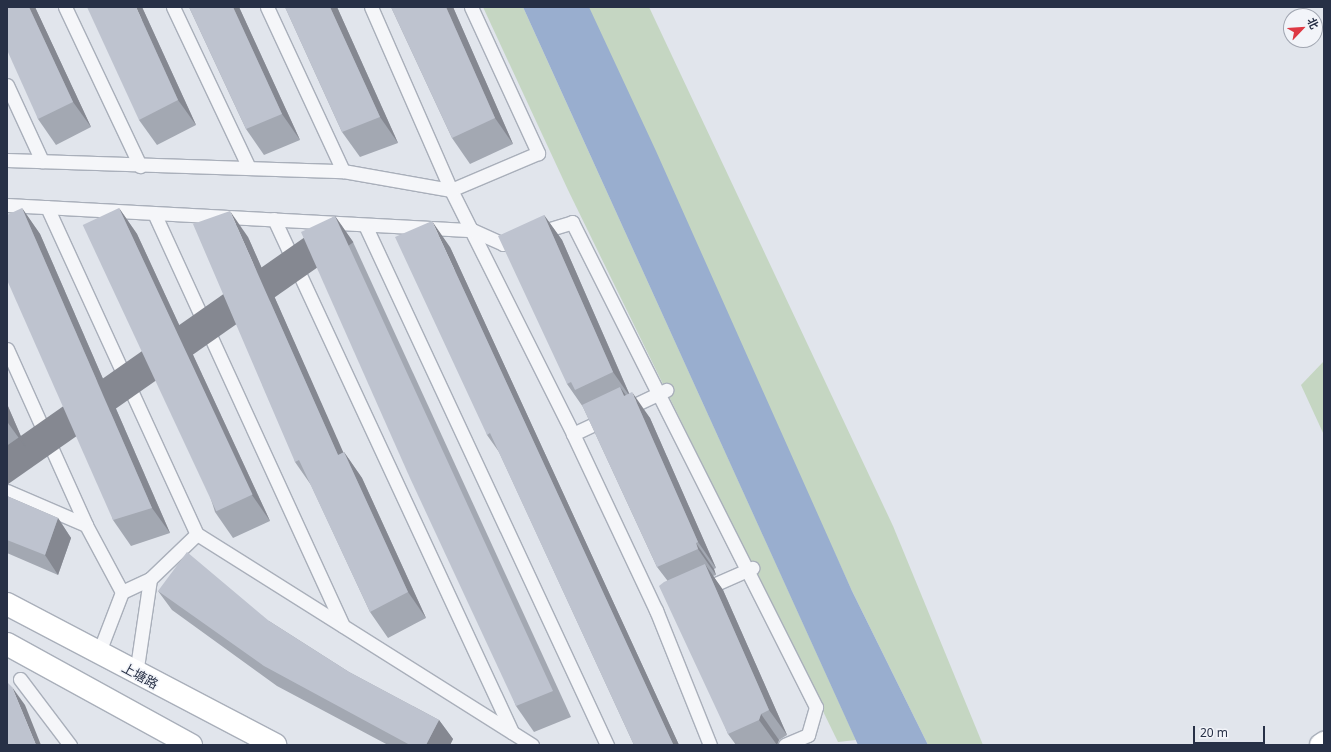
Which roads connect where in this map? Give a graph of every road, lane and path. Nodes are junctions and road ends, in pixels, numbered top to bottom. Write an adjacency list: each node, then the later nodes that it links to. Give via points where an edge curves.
1 (65, 7): 9 (lane)
2 (174, 7): 10 (lane)
3 (267, 7): 11 (lane)
4 (371, 7): 12 (lane)
5 (471, 7): 12 (lane, via 538,153)
6 (7, 85): 8 (lane)
7 (7, 160): 8 (lane)
8 (42, 162): 9 (lane)
9 (140, 166): 10 (lane)
10 (249, 168): 11 (lane)
11 (343, 171): 12 (lane)
12 (451, 190): 18 (lane)
13 (7, 205): 14 (lane)
14 (47, 207): 15 (lane); 24 (lane)
15 (154, 213): 16 (lane); 32 (lane)
16 (274, 219): 17 (lane); 37 (lane)
17 (366, 224): 18 (lane); 43 (lane)
18 (472, 230): 21 (lane); 45 (lane, via 503,244 572,222 816,707 808,735)
19 (7, 349): 23 (lane)
20 (666, 390): 21 (lane)
21 (574, 434): 31 (lane)
22 (7, 491): 23 (lane)
23 (86, 525): 27 (lane)
24 (197, 534): 26 (lane); 32 (lane)
25 (752, 568): 28 (lane)
26 (150, 579): 27 (lane); 35 (lane)
27 (122, 592): 34 (lane)
28 (690, 595)
29 (7, 604): 34 (main road, 上塘路)
30 (669, 604): 31 (lane)
31 (656, 610): 44 (lane)
32 (343, 626): 37 (lane)
33 (7, 644): 40 (main road)
34 (98, 652): 35 (main road, 上塘路)
35 (136, 674): 41 (main road, 上塘路)
36 (20, 679): 39 (lane)
37 (512, 732): 42 (lane)
38 (1324, 743): 46 (main road)
39 (70, 745)
40 (192, 745)
41 (275, 745)
42 (532, 745)
43 (607, 745)
44 (710, 745)
45 (785, 745)
46 (1321, 745)

